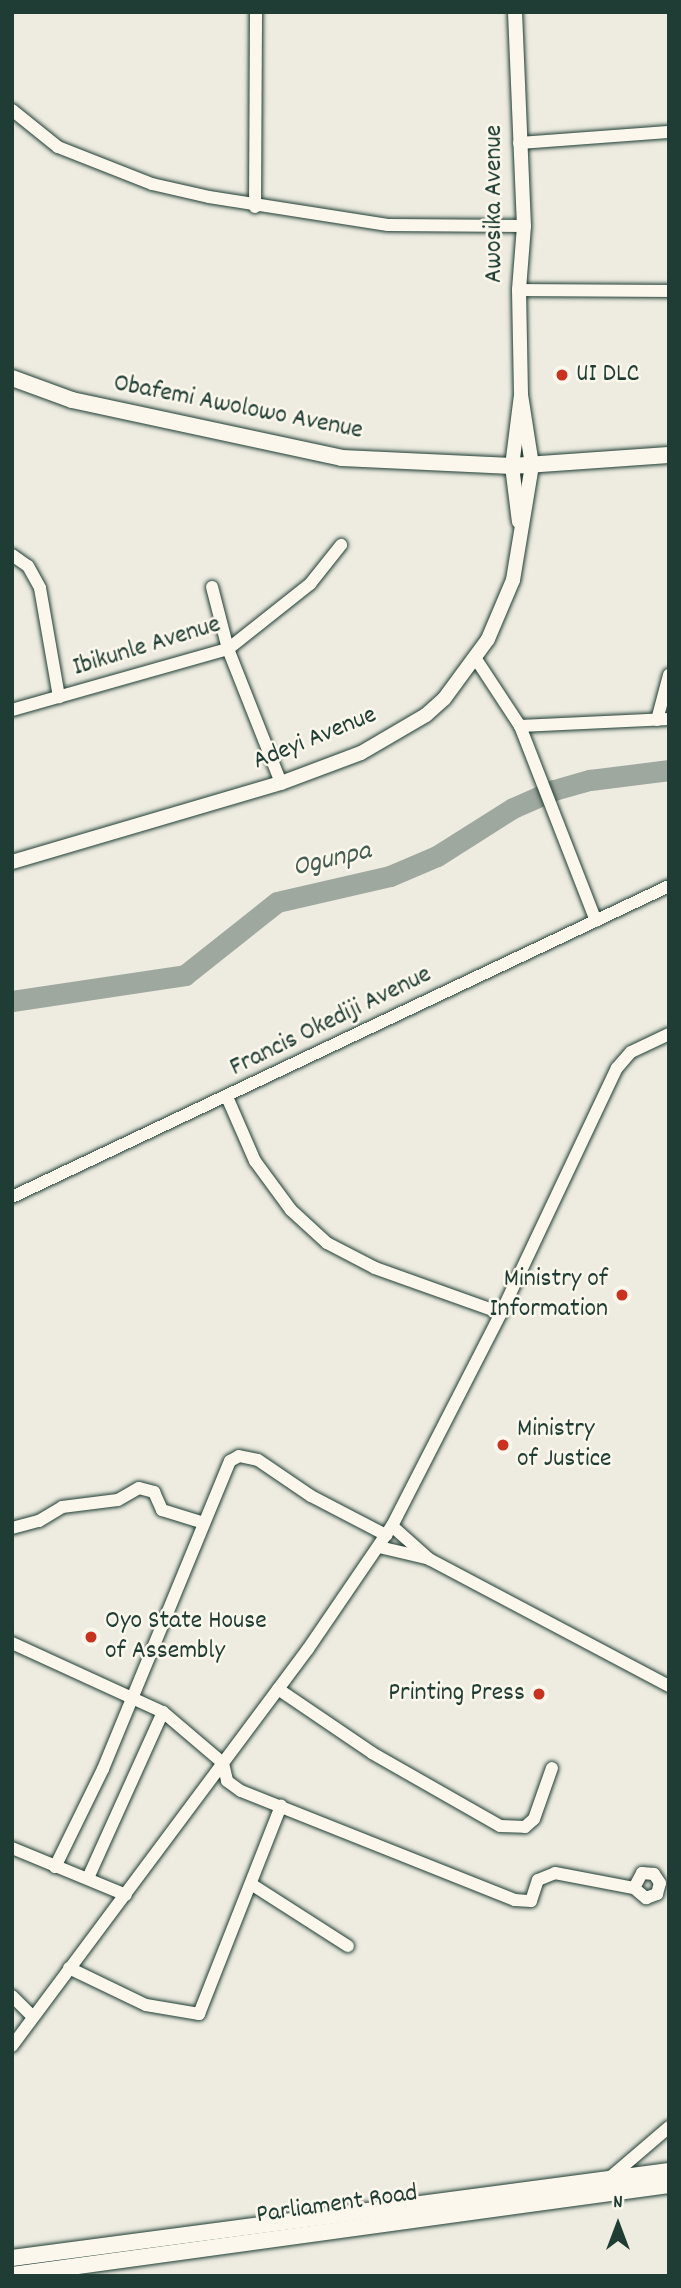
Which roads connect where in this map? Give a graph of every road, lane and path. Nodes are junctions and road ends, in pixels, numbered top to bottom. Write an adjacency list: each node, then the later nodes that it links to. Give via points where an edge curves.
1 (256, 12): 6 (street)
2 (514, 12): 5 (street, Awosika Avenue)
3 (12, 110): 6 (street, via 58,147 152,184)
4 (669, 132): 5 (street)
5 (519, 144): 7 (street, Awosika Avenue)
6 (255, 207): 7 (street, via 387,225)
7 (524, 226): 8 (street, Awosika Avenue)
8 (519, 290): 9 (street); 11 (street, Awosika Avenue)
9 (669, 291)
10 (12, 378): 14 (main road, Obafemi Awolowo Avenue, via 72,400 342,458)
11 (521, 395): 13 (street, Awosika Avenue); 14 (street, Awosika Avenue)
12 (669, 455): 13 (main road, Obafemi Awolowo Avenue)
13 (532, 465): 14 (main road, Obafemi Awolowo Avenue); 15 (street, Adeyi Avenue)
14 (512, 466): 15 (street, Adeyi Avenue)
15 (520, 527): 20 (street, Adeyi Avenue, via 513,579)
16 (341, 545): 19 (street, Ibikunle Avenue, via 310,584)
17 (12, 555): 22 (street, via 29,566 40,588)
18 (212, 587): 19 (street)
19 (228, 649): 22 (street, Ibikunle Avenue); 26 (street)
20 (476, 659): 25 (street); 26 (street, Adeyi Avenue, via 426,715 362,753)
21 (669, 675): 24 (street)
22 (59, 697): 23 (street, Ibikunle Avenue)
23 (12, 710)
24 (663, 720): 25 (street)
25 (520, 726): 29 (street)
26 (281, 783): 27 (street, Adeyi Avenue)
27 (12, 862)
28 (669, 886): 29 (street, Francis Okediji Avenue)
29 (596, 921): 31 (street, Francis Okediji Avenue)
30 (669, 1034): 33 (street, via 631,1052 617,1068)
31 (227, 1097): 32 (street, Francis Okediji Avenue); 33 (street, via 256,1161 290,1209 327,1243 375,1268)
32 (12, 1197)
33 (501, 1313): 36 (street)
34 (204, 1522): 35 (street, via 162,1510 154,1492 139,1488 118,1500 52,1510 39,1521); 36 (street, via 230,1461 239,1456 258,1460 311,1496); 42 (street)
35 (12, 1528)
36 (389, 1531): 37 (street); 38 (street)
37 (379, 1546): 38 (street); 41 (street)
38 (429, 1559): 40 (street)
39 (12, 1643): 42 (street)
40 (669, 1686)
41 (278, 1689): 44 (street); 45 (street, via 372,1753 500,1826 525,1827 534,1819)
42 (131, 1695): 43 (street); 48 (street, via 103,1769)
43 (163, 1712): 44 (street); 49 (street)
44 (223, 1763): 46 (street, via 227,1781); 53 (street)
45 (552, 1768)
46 (281, 1806): 50 (street); 51 (street, via 521,1902 531,1901 545,1874 579,1875)
47 (12, 1847): 48 (street)
48 (55, 1867): 49 (street)
49 (88, 1878): 53 (street)
50 (251, 1884): 54 (street); 55 (street, via 199,2014 146,2005)
51 (634, 1888): 52 (street, via 646,1898); 52 (street, via 637,1876 648,1872 658,1878)
52 (664, 1892)
53 (126, 1895): 55 (street)
54 (348, 1946)
55 (69, 1968): 57 (street)
56 (12, 1996): 57 (street)
57 (31, 2015): 58 (street)
58 (12, 2046)
59 (669, 2127): 62 (street)
60 (669, 2171): 62 (main road, Parliament Road)
61 (669, 2185): 62 (main road, Parliament Road)
62 (604, 2186): 63 (main road, Parliament Road); 64 (main road, Parliament Road)
63 (12, 2258)
64 (12, 2275)

